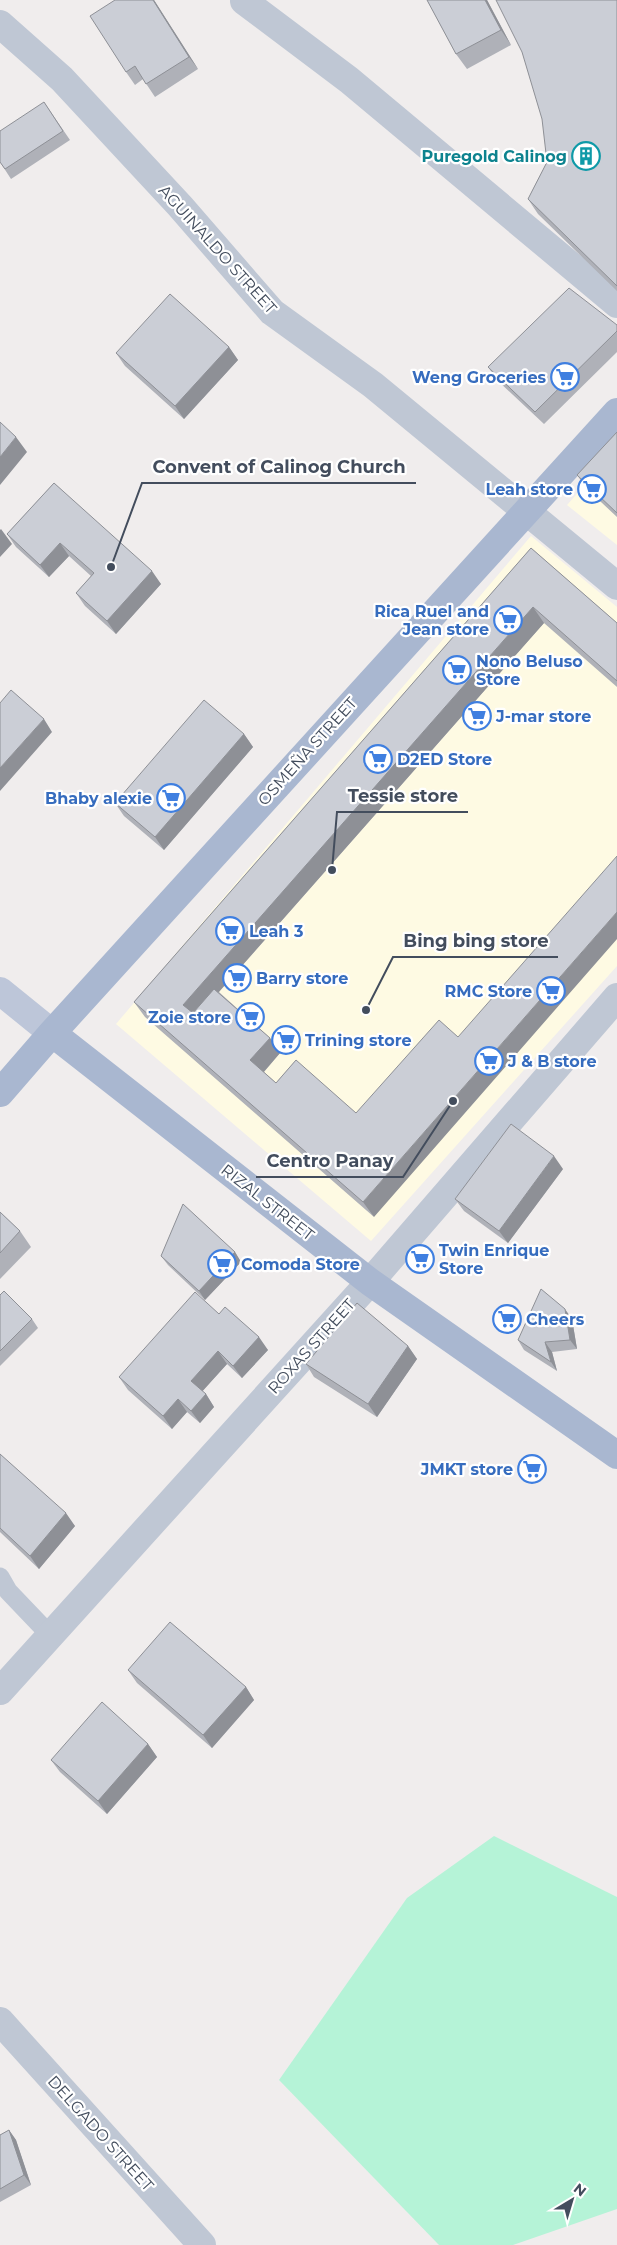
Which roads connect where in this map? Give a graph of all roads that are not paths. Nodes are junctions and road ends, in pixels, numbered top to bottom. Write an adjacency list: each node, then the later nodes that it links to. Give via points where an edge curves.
1 (244, 1): 3 (street, via 349,80)
2 (0, 24): 5 (street, AGUINALDO STREET, via 62,79 180,206 272,312 373,385)
3 (617, 304)
4 (617, 412): 5 (main road, OSMEÑA STREET)
5 (524, 512): 6 (street, AGUINALDO STREET); 9 (main road, OSMEÑA STREET)
6 (617, 586)
7 (0, 991): 9 (street, RIZAL STREET)
8 (617, 997): 11 (street, ROXAS STREET)
9 (52, 1033): 10 (main road, OSMEÑA STREET); 11 (main road, RIZAL STREET)
10 (0, 1093)
11 (370, 1282): 12 (main road, RIZAL STREET); 14 (street, ROXAS STREET)
12 (617, 1455)
13 (0, 1577): 14 (lane, via 8,1591)
14 (50, 1635): 15 (street, ROXAS STREET)
15 (0, 1691)
16 (0, 2021): 17 (street, DELGADO STREET)
17 (202, 2245)

